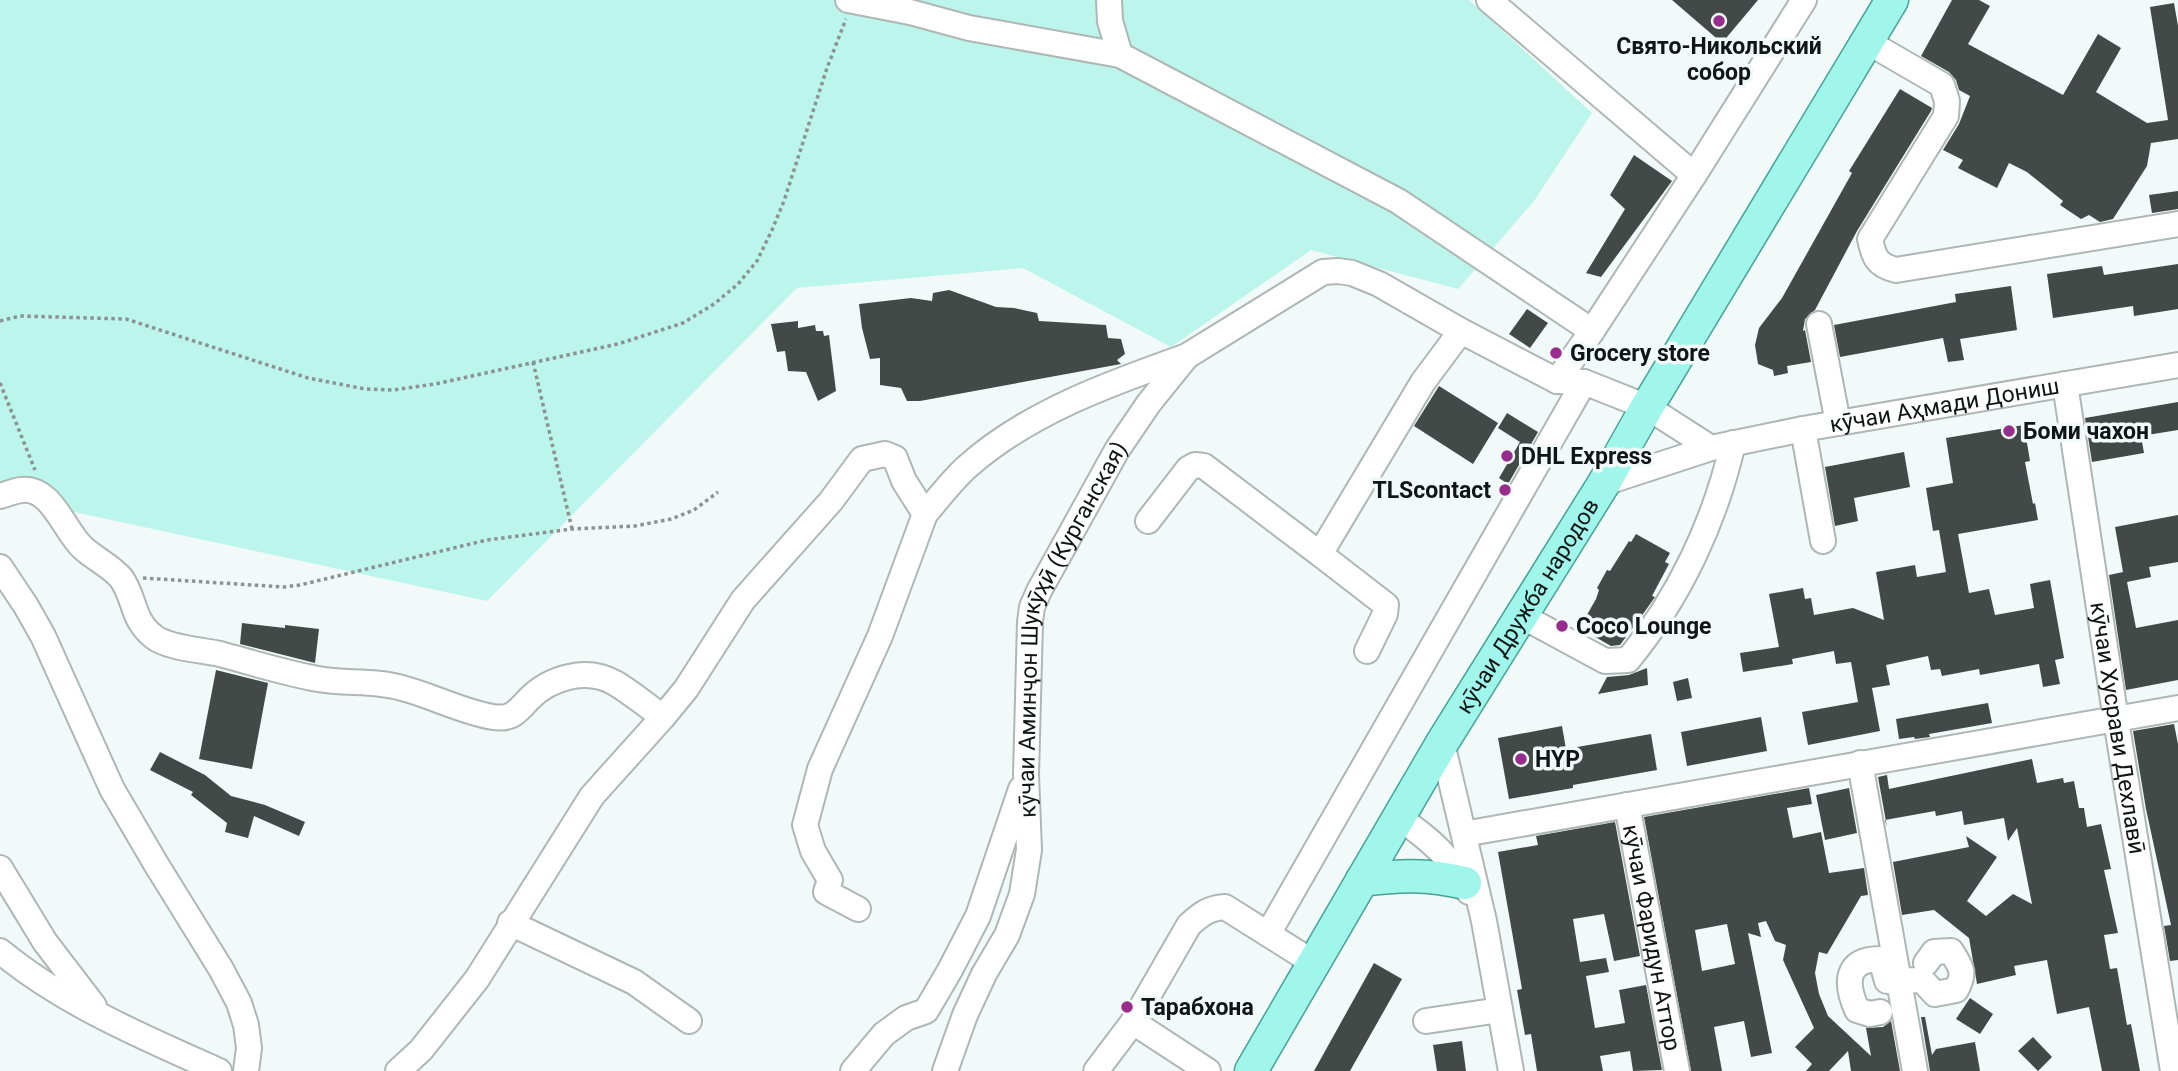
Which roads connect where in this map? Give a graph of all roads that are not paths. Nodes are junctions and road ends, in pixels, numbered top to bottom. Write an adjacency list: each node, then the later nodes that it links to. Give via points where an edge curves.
1 (848, 0): 6 (street)
2 (1110, 0): 8 (street, via 1110,20)
3 (1489, 0): 9 (street)
4 (1804, 0): 9 (street)
5 (1892, 0): 7 (main road, кӯчаи Дружба народов)
6 (853, 1): 8 (street)
7 (1866, 41): 10 (street, via 1942,85 1947,101 1946,116 1870,239 1873,254 1883,267 1896,270); 19 (main road, кӯчаи Дружба народов)
8 (1120, 55): 13 (street, via 1398,201)
9 (1693, 175): 13 (street)
10 (2178, 224)
11 (1819, 324): 20 (street)
12 (1461, 331): 14 (street, кӯчаи Аминҷон Шукӯҳӣ (Курганская), via 1379,284 1352,273 1323,272); 16 (street); 28 (street, via 1423,382)
13 (1592, 331): 16 (street)
14 (1186, 356): 25 (street, via 1099,388 1019,429 966,467); 37 (street, кӯчаи Аминҷон Шукӯҳӣ (Курганская), via 1117,450 1032,607)
15 (2178, 365): 18 (street, кӯчаи Аҳмади Дониш)
16 (1557, 381): 17 (street)
17 (1584, 382): 19 (street); 47 (street)
18 (2065, 384): 20 (street, кӯчаи Аҳмади Дониш); 34 (street, кӯчаи Хусрави Дехлавӣ)
19 (1647, 407): 22 (street); 23 (main road, кӯчаи Дружба народов)
20 (1838, 423): 21 (street, кӯчаи Аҳмади Дониш)
21 (1803, 429): 22 (street, кӯчаи Аҳмади Дониш); 27 (street)
22 (1722, 446): 23 (street, кӯчаи Аҳмади Дониш); 30 (street, via 1723,488 1687,571 1628,660 1605,661)
23 (1604, 483): 30 (main road, кӯчаи Дружба народов)
24 (0, 496): 33 (street, via 21,490 46,498 83,548 120,576 138,621 169,644 319,680 401,687 507,719 555,681 594,676 614,682)
25 (925, 514): 33 (street, via 895,458 885,454 862,458 831,501 743,600); 44 (street, via 880,636 820,769 805,825 830,880 826,892)
26 (1148, 521): 28 (street, via 1188,470 1204,466)
27 (1823, 541)
28 (1320, 554): 31 (street, via 1386,605)
29 (0, 567): 59 (street, via 43,636 112,789 239,1003 249,1048)
30 (1522, 615): 35 (main road, кӯчаи Дружба народов)
31 (1367, 651)
32 (2178, 708): 34 (street)
33 (663, 718): 46 (street, via 592,796)
34 (2116, 720): 36 (street); 69 (street, кӯчаи Хусрави Дехлавӣ)
35 (1442, 743): 39 (main road, кӯчаи Дружба народов); 40 (street)
36 (1860, 763): 38 (street); 51 (street)
37 (1026, 775): 61 (street, via 978,915 950,970 926,1011 884,1034); 62 (street, кӯчаи Аминҷон Шукӯҳӣ (Курганская), via 1029,850 1022,894 1007,935 965,1015)
38 (1627, 806): 40 (street); 67 (street, кӯчаи Фаридун Аттор)
39 (1399, 818): 42 (main road, кӯчаи Дружба народов); 43 (street, via 1437,846)
40 (1464, 834): 45 (street)
41 (0, 868): 54 (street, via 45,942)
42 (1362, 880): 43 (main road, via 1419,875); 49 (main road, кӯчаи Дружба народов)
43 (1465, 883): 45 (street)
44 (858, 909)
45 (1484, 922): 52 (street)
46 (510, 923): 55 (street, via 634,982); 60 (street, via 477,979 421,1050)
47 (1268, 934): 49 (street); 57 (street, via 1225,907 1201,914 1181,937)
48 (0, 951): 54 (street)
49 (1314, 963): 65 (main road, кӯчаи Дружба народов)
50 (1926, 963): 51 (street, via 1934,952 1951,951 1961,967 1962,979 1956,990 1935,994 1922,980)
51 (1899, 980): 53 (street, via 1886,981 1881,959 1866,959 1855,966 1849,977 1857,1010); 68 (street)
52 (1500, 1010): 56 (street); 66 (street)
53 (1880, 1012)
54 (103, 1018): 58 (street)
55 (689, 1021)
56 (1426, 1021)
57 (1133, 1023): 63 (street); 64 (street)
58 (219, 1071)
59 (246, 1071)
60 (398, 1071)
61 (853, 1071)
62 (945, 1071)
63 (1096, 1071)
64 (1208, 1071)
65 (1251, 1071)
66 (1511, 1071)
67 (1677, 1071)
68 (1915, 1071)
69 (2174, 1071)

